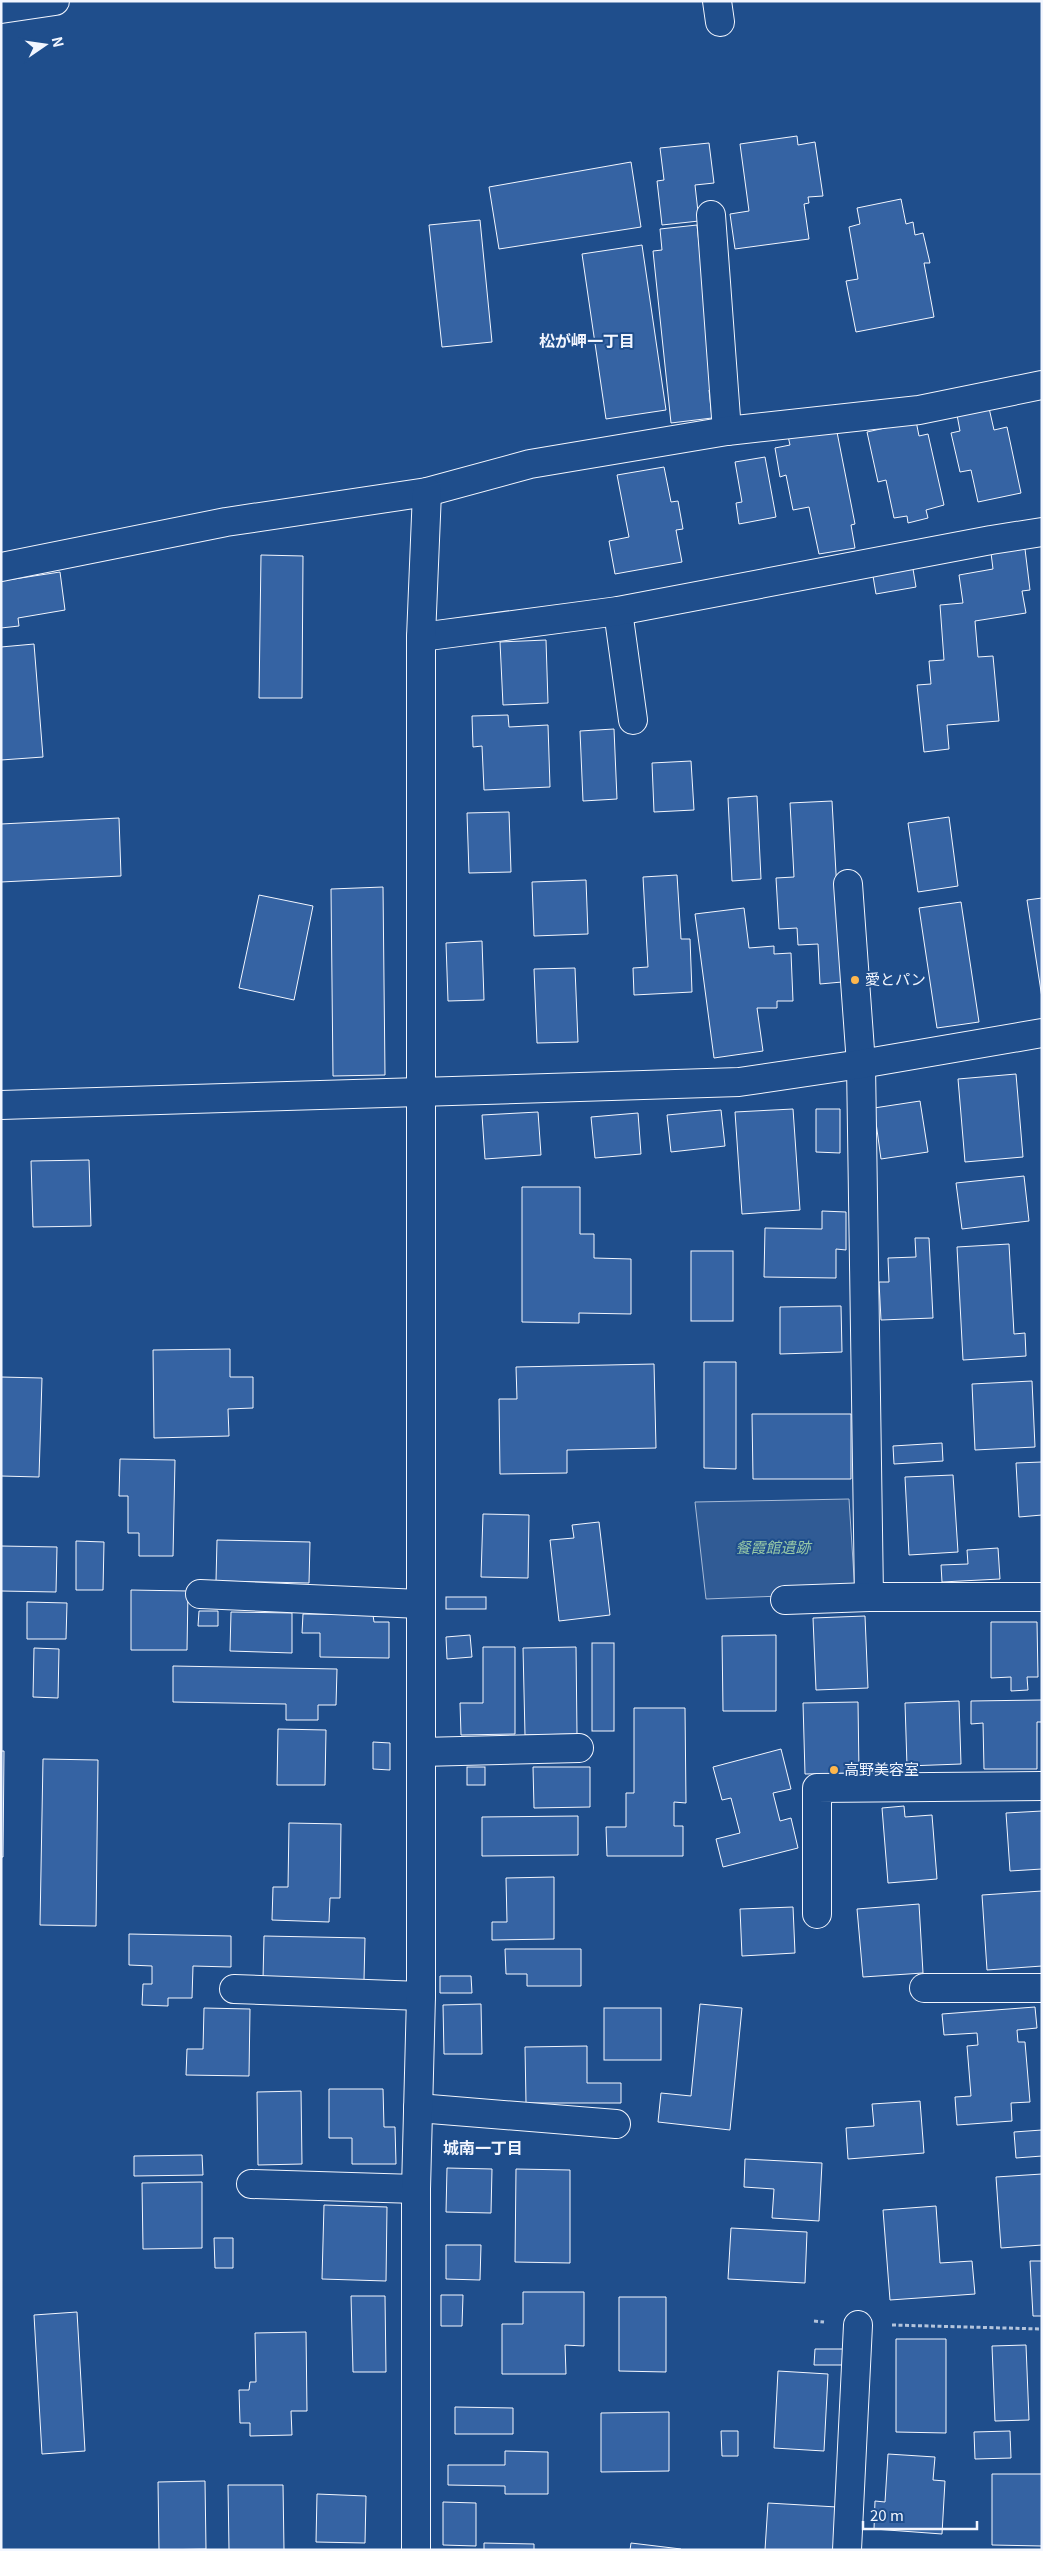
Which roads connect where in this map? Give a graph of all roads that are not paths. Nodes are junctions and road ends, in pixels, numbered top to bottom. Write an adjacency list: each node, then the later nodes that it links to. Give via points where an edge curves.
1 (55, 1): 2 (street)
2 (1, 8)
3 (711, 215): 5 (street)
4 (1042, 385): 5 (street, via 919,410)
5 (727, 431): 6 (street, via 530,464)
6 (428, 492): 8 (street, via 226,522); 10 (street)
7 (1042, 532): 9 (street)
8 (1, 567)
9 (618, 611): 10 (street); 11 (street)
10 (421, 637): 15 (street)
11 (634, 720)
12 (848, 884): 14 (street)
13 (1042, 1033): 14 (street)
14 (861, 1064): 15 (street, via 739,1082); 18 (street)
15 (420, 1092): 16 (street); 21 (street)
16 (1, 1105)
17 (200, 1594): 21 (street)
18 (869, 1596): 19 (street); 20 (street)
19 (1042, 1597)
20 (785, 1600)
21 (420, 1604): 23 (street)
22 (579, 1748): 23 (street)
23 (421, 1752): 29 (street)
24 (1042, 1786): 25 (street, via 816,1788)
25 (817, 1914)
26 (924, 1988): 27 (street)
27 (1042, 1988)
28 (234, 1989): 29 (street)
29 (420, 1996): 30 (street)
30 (418, 2108): 31 (street); 33 (street)
31 (616, 2124)
32 (251, 2184): 33 (street)
33 (416, 2190): 35 (street)
34 (858, 2325): 36 (street)
35 (416, 2550)
36 (847, 2550)

